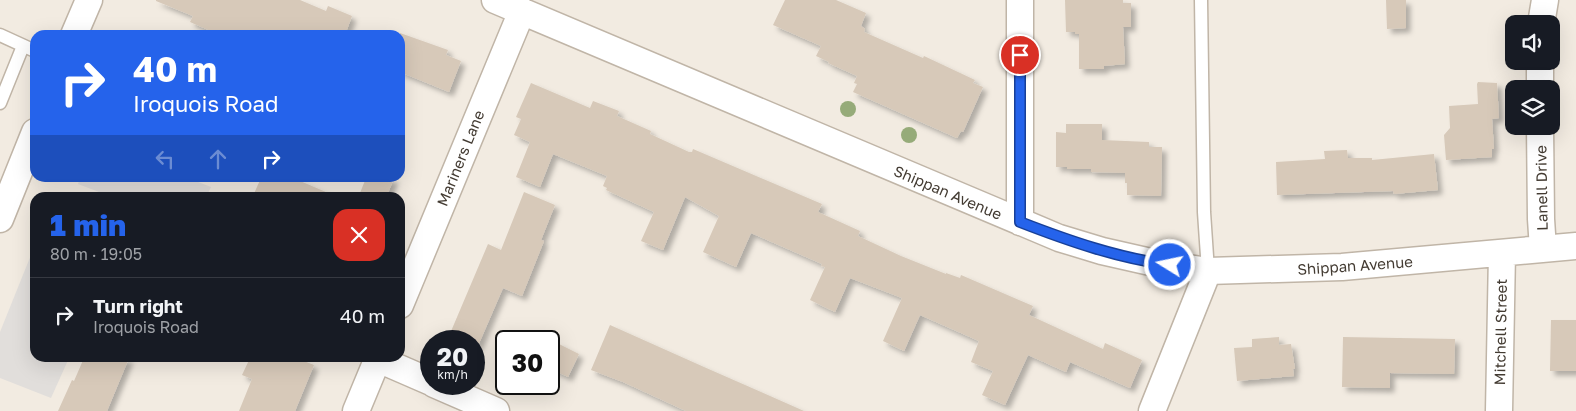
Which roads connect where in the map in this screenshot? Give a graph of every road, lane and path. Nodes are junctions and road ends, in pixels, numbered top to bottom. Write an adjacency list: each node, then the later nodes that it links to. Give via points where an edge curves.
1 (89, 0): 8 (street)
2 (496, 0): 6 (street, Shippan Avenue)
3 (1020, 0): 16 (street)
4 (1201, 0): 20 (lane)
5 (1545, 0): 7 (street)
6 (522, 11): 16 (street, Shippan Avenue); 21 (street, Mariners Lane)
7 (1542, 15)
8 (76, 30)
9 (0, 35): 10 (lane)
10 (23, 46): 11 (lane); 12 (lane)
11 (30, 49)
12 (0, 103)
13 (1540, 135): 18 (street, Lanell Drive)
14 (30, 144): 15 (street)
15 (0, 219)
16 (1020, 222): 20 (street, Shippan Avenue, via 1102,251)
17 (1576, 246): 18 (street, Shippan Avenue)
18 (1543, 249): 19 (street, Shippan Avenue)
19 (1502, 253): 20 (street, Shippan Avenue, via 1342,266); 29 (street, Mitchell Street)
20 (1208, 271): 28 (street)
21 (405, 292)
22 (376, 362): 26 (street)
23 (387, 362): 24 (street)
24 (420, 377)
25 (460, 395): 27 (street)
26 (356, 411)
27 (496, 411)
28 (1152, 411)
29 (1499, 411)

